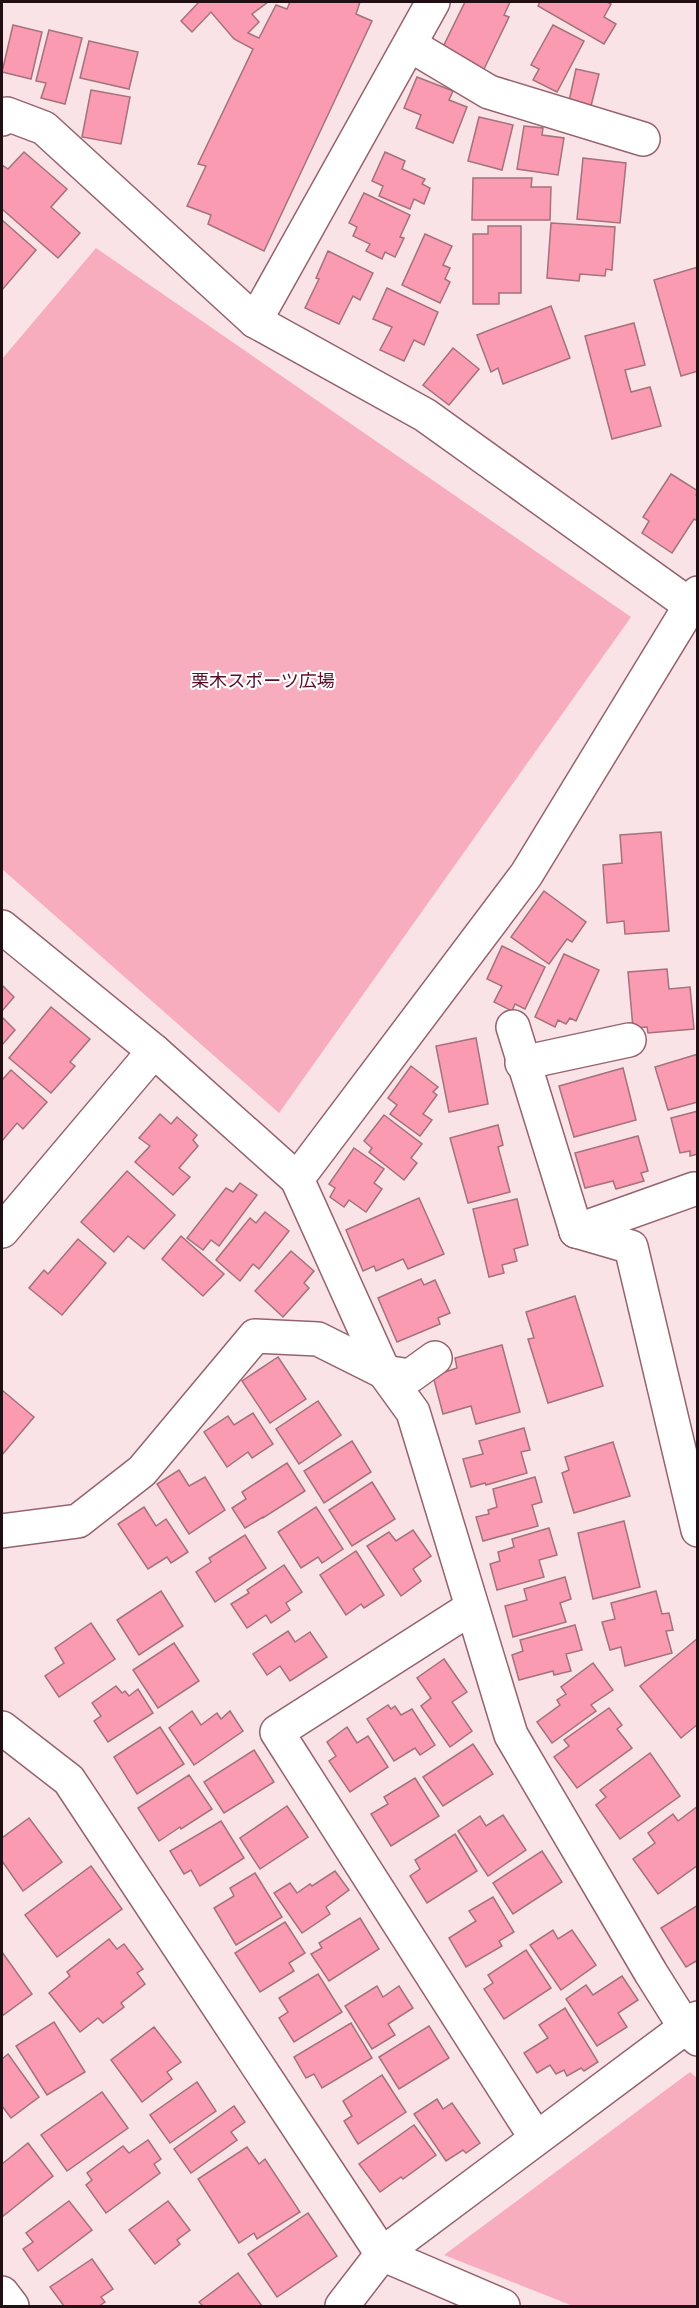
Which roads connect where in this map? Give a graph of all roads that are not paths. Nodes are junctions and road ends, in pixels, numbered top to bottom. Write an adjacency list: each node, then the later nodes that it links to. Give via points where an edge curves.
1 (433, 2): 2 (street)
2 (410, 45): 4 (street, via 489,92); 5 (street)
3 (2, 119): 5 (street, via 7,114 44,128)
4 (643, 139)
5 (255, 321): 6 (street, via 425,415)
6 (694, 599): 12 (street, via 526,875)
7 (2, 927): 10 (street)
8 (513, 1027): 11 (street)
9 (629, 1040): 11 (street)
10 (154, 1050): 12 (street); 14 (street)
11 (522, 1063): 15 (street)
12 (297, 1179): 17 (street)
13 (694, 1189): 15 (street)
14 (2, 1231)
15 (576, 1231): 18 (street, via 631,1247)
16 (435, 1358): 17 (street, via 410,1376)
17 (384, 1372): 19 (street, via 318,1339 255,1336 142,1471 78,1521); 20 (street, via 412,1412)
18 (698, 1530)
19 (2, 1531)
20 (471, 1608): 22 (street, via 511,1735 651,1973); 23 (street, via 277,1732)
21 (2, 1728): 24 (street, via 69,1780)
22 (693, 2028): 23 (street)
23 (536, 2138): 24 (street)
24 (382, 2254): 27 (street); 28 (street)
25 (2, 2293): 26 (street)
26 (12, 2307)
27 (342, 2307)
28 (503, 2307)

